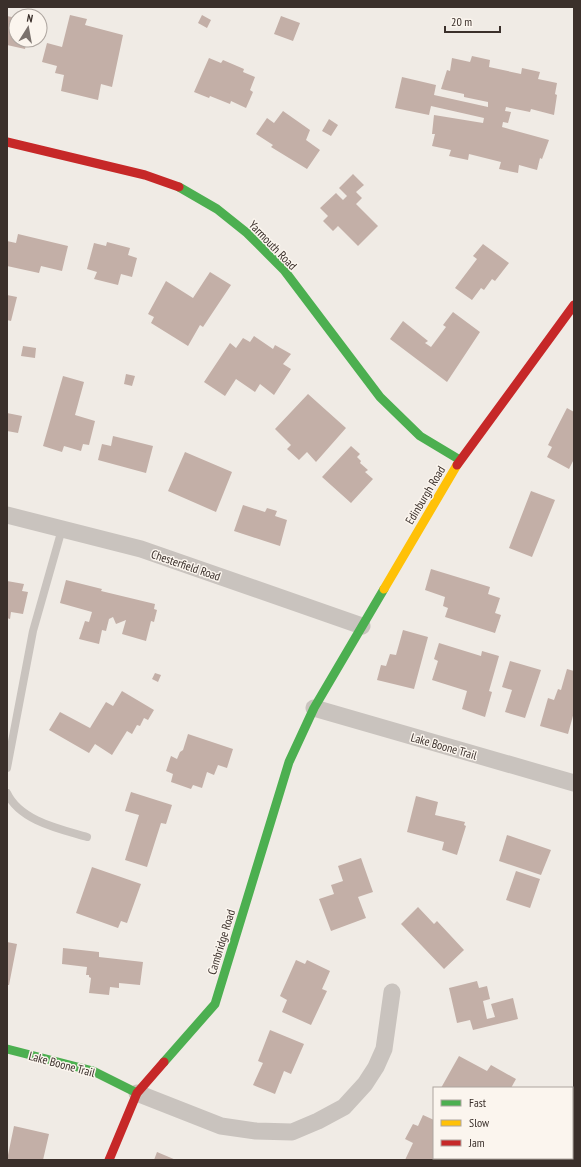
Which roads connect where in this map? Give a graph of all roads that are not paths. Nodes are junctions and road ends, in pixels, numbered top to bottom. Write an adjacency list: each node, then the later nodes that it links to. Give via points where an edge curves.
1 (7, 142): 3 (street, Yarmouth Road, via 145,175 185,189 218,209 247,233 284,270 380,397 420,436)
2 (574, 305): 3 (street, Edinburgh Road)
3 (460, 460): 6 (street, Edinburgh Road)
4 (7, 515): 5 (street, Chesterfield Road)
5 (62, 529): 6 (street, Chesterfield Road, via 140,549); 8 (lane, via 34,632)
6 (362, 626): 7 (street, Edinburgh Road)
7 (314, 708): 9 (street, Lake Boone Trail); 14 (street, Cambridge Road, via 289,762 215,1004)
8 (7, 768)
9 (574, 783)
10 (7, 793): 11 (lane, via 12,804 28,816)
11 (87, 837)
12 (392, 992): 14 (street, via 384,1049 365,1084 344,1107 292,1132 256,1131 221,1126)
13 (7, 1049): 14 (street, Lake Boone Trail, via 93,1071)
14 (137, 1093): 15 (street, Cambridge Road)
15 (109, 1160)

